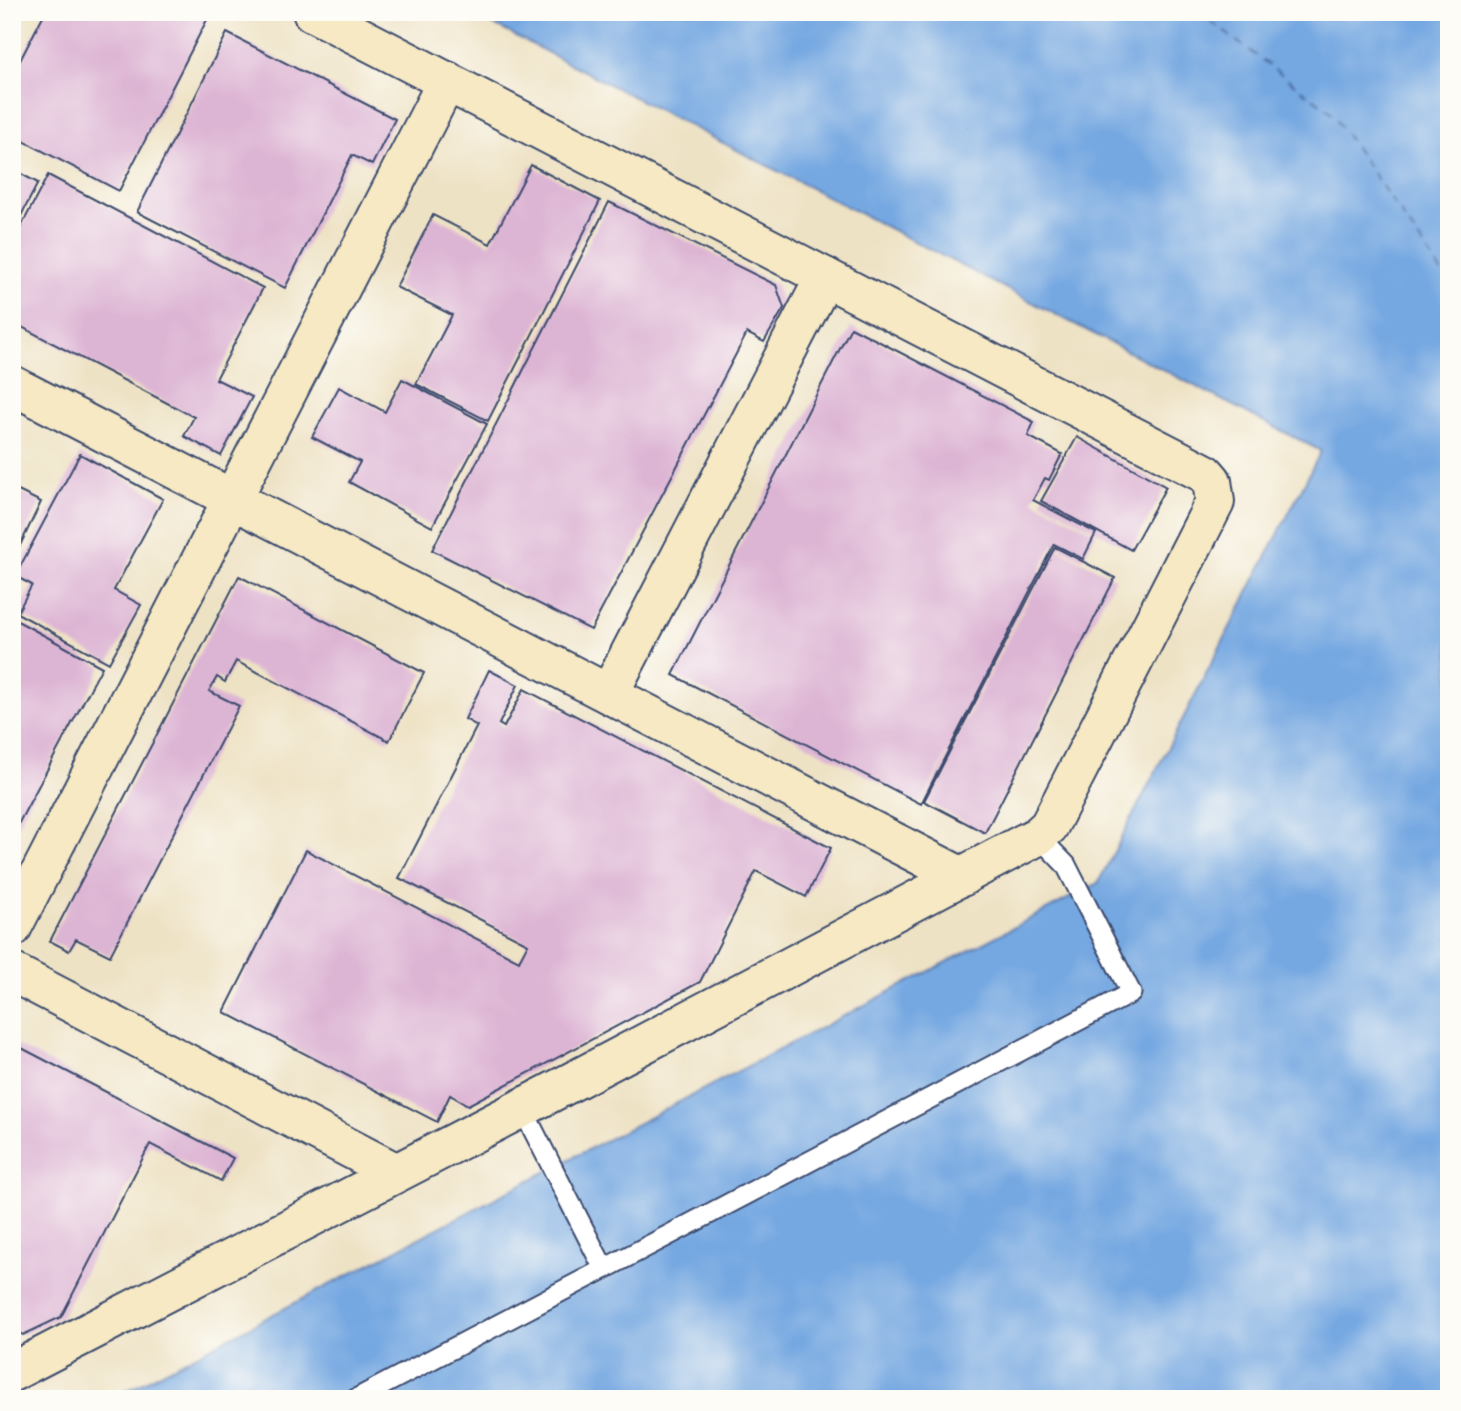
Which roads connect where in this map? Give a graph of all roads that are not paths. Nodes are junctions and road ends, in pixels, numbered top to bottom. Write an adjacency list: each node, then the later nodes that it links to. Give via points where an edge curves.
1 (312, 12): 2 (street)
2 (446, 81): 3 (street); 5 (street)
3 (825, 277): 6 (street); 7 (street, via 1212,481 1215,502 1210,516 1049,825)
4 (12, 385): 5 (street)
5 (231, 498): 6 (street); 9 (street)
6 (609, 694): 8 (street)
7 (1038, 836): 8 (street); 13 (lane, via 1066,865 1131,993)
8 (961, 877): 11 (street)
9 (12, 928)
10 (12, 972): 12 (street)
11 (522, 1108): 12 (street); 13 (lane)
12 (395, 1172): 14 (street)
13 (604, 1269): 15 (lane)
14 (12, 1372)
15 (356, 1399)

